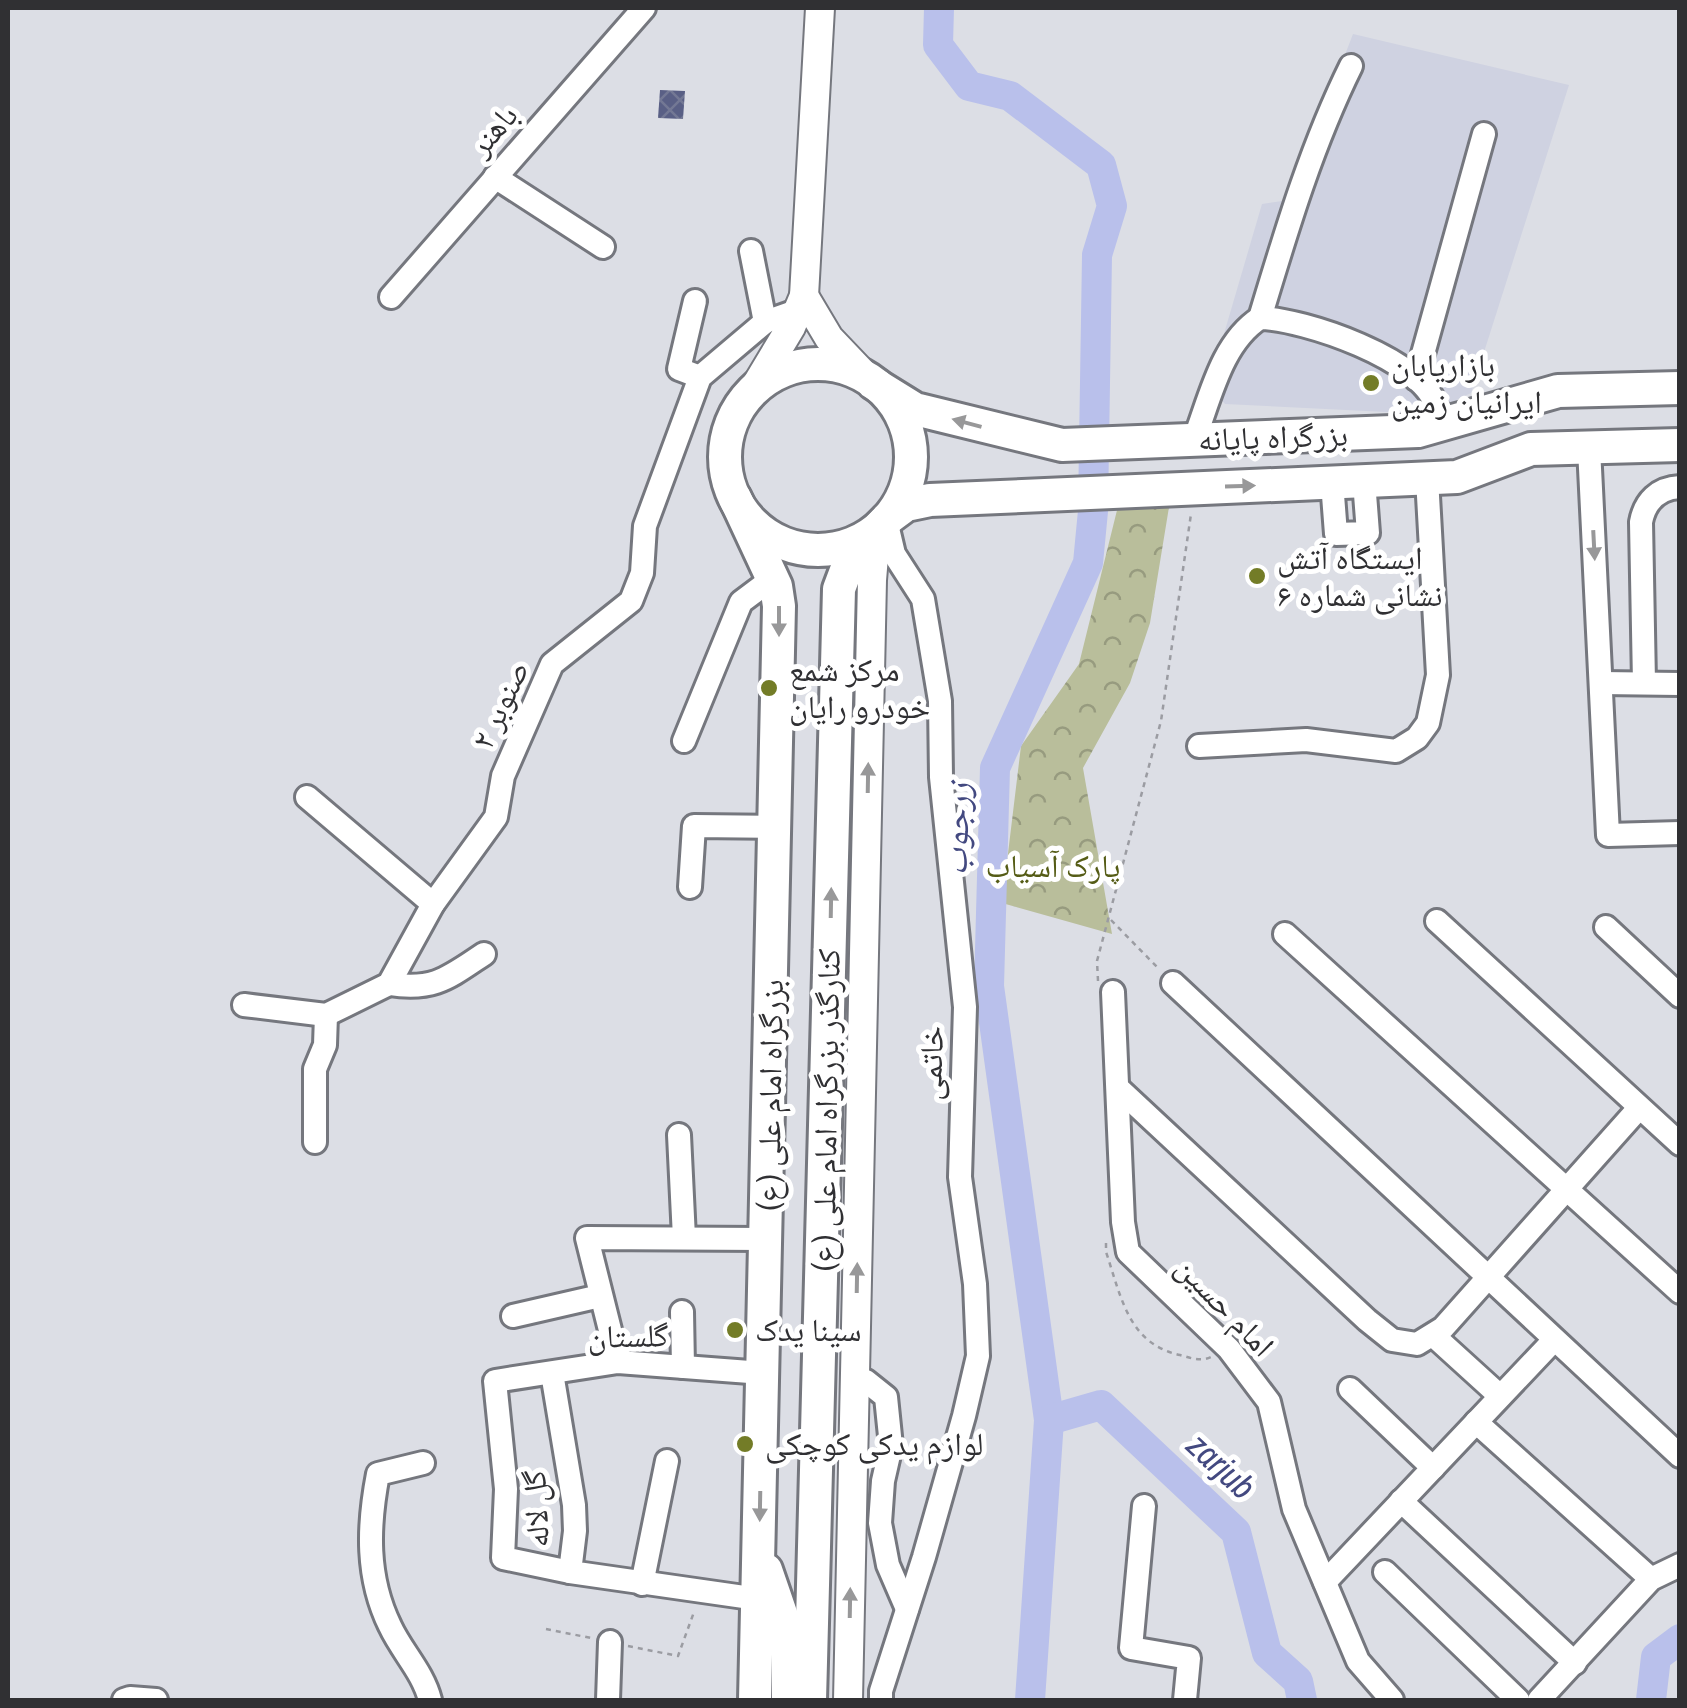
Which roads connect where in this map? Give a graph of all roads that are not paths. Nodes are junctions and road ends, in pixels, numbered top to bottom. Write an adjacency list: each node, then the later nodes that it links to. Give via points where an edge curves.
1 (644, 8): 5 (street, باهنر)
2 (820, 8): 8 (main road)
3 (1351, 66): 11 (street, via 1304,177)
4 (1484, 134): 14 (street)
5 (495, 177): 6 (street); 9 (street, باهنر)
6 (603, 248)
7 (751, 251): 12 (street)
8 (802, 294): 12 (street, صنوبر ۲); 15 (main road, via 829,338); 18 (main road, via 783,343)
9 (391, 297)
10 (695, 301): 13 (street, via 680,369)
11 (1260, 318): 14 (street, via 1345,340); 20 (street, via 1226,358)
12 (765, 322): 13 (street, صنوبر ۲)
13 (700, 377): 37 (street, صنوبر ۲, via 645,526 642,573 631,602 552,664 503,776 496,817)
14 (1416, 379): 19 (street, via 1435,404)
15 (872, 382): 18 (highway, via 842,368 807,365); 20 (highway, بزرگراه پایانه, one-way to 15, via 1062,446 915,410); 26 (highway, via 899,413 910,450 906,485)
16 (1680, 388): 17 (highway, بزرگراه پایانه)
17 (1586, 390): 19 (highway, بزرگراه پایانه, via 1542,394); 22 (highway)
18 (752, 392): 25 (highway, via 726,442)
19 (1430, 428): 20 (highway, بزرگراه پایانه)
20 (1194, 440)
21 (1680, 445): 22 (highway)
22 (1579, 448): 23 (highway, via 1531,449 1468,475); 28 (street, one-way to 28)
23 (1427, 478): 26 (highway, one-way to 23, via 906,505 930,500); 32 (street, via 1438,675 1423,731 1396,751 1306,740)
24 (1680, 487): 29 (street, via 1656,494 1641,522)
25 (735, 498): 26 (highway, via 767,534 809,549 852,544); 27 (highway, بزرگراه امام علی (ع))
26 (886, 520): 67 (highway, one-way to 26, via 839,589 851,557); 68 (main road, کنارگذر بزرگراه امام علی (ع), one-way to 26, via 872,580); 86 (street, خاتمی, via 894,554 923,598 940,702 941,777 965,1007 960,1177 978,1356)
27 (772, 578): 31 (street, via 741,602); 34 (highway, بزرگراه امام علی (ع), one-way to 34, via 779,601)
28 (1601, 683): 29 (street); 35 (street, via 1608,835)
29 (1644, 683): 30 (street)
30 (1680, 684)
31 (684, 741)
32 (1199, 746)
33 (307, 797): 37 (street)
34 (776, 827): 36 (street, via 694,826); 55 (highway, بزرگراه امام علی (ع))
35 (1680, 833)
36 (690, 887)
37 (434, 904): 43 (street, صنوبر ۲)
38 (1437, 920): 49 (street)
39 (1606, 927): 45 (street)
40 (1285, 934): 53 (street)
41 (484, 954): 43 (street, via 440,983)
42 (1173, 983): 56 (street)
43 (389, 984): 47 (street)
44 (1106, 992): 48 (street, امام حسین)
45 (1680, 996)
46 (244, 1005): 47 (street)
47 (326, 1015): 51 (street, via 326,1045 316,1069)
48 (1118, 1088): 61 (street, via 1392,1340 1416,1344); 83 (street, امام حسین, via 1128,1252 1228,1349 1269,1402 1294,1509)
49 (1640, 1108): 52 (street); 53 (street)
50 (680, 1135): 54 (street)
51 (315, 1142)
52 (1680, 1144)
53 (1566, 1192): 56 (street); 57 (street)
54 (684, 1238): 55 (street); 58 (street, via 586,1238)
55 (766, 1239): 66 (highway, بزرگراه امام علی (ع))
56 (1487, 1279): 61 (street); 62 (street)
57 (1680, 1292)
58 (600, 1296): 60 (street); 63 (street)
59 (682, 1312): 64 (street)
60 (513, 1316)
61 (1434, 1336): 70 (street)
62 (1554, 1340): 70 (street); 72 (street)
63 (618, 1362): 64 (street, گلستان); 65 (street, گلستان)
64 (683, 1367): 66 (street, گلستان)
65 (552, 1373): 80 (street, گل لاله, via 574,1505); 80 (street, گلستان, via 495,1381 506,1489 503,1558)
66 (763, 1373): 78 (highway, بزرگراه امام علی (ع), one-way to 78)
67 (819, 1375): 68 (main road); 89 (highway)
68 (855, 1377): 86 (street, via 886,1397 892,1446 880,1523 888,1565); 94 (main road, کنارگذر بزرگراه امام علی (ع), one-way to 68)
69 (1350, 1389): 75 (street)
70 (1500, 1396): 71 (street)
71 (1476, 1422): 75 (street); 82 (street)
72 (1680, 1456)
73 (667, 1460): 84 (street)
74 (423, 1463): 92 (street, via 378,1474 370,1539 389,1625)
75 (1433, 1468): 76 (street)
76 (1402, 1502): 83 (street); 88 (street)
77 (1144, 1506): 96 (street, via 1132,1648 1189,1658)
78 (759, 1551): 85 (highway, بزرگراه امام علی (ع)); 89 (highway, via 788,1634)
79 (1680, 1565): 82 (street)
80 (570, 1572): 84 (street, گل لاله)
81 (1385, 1572): 98 (street)
82 (1651, 1579): 88 (street)
83 (1325, 1582): 97 (street, امام حسین, via 1358,1662)
84 (642, 1584): 85 (street, گل لاله)
85 (758, 1600): 89 (highway, بزرگراه امام علی (ع))
86 (908, 1609): 95 (street, خاتمی)
87 (610, 1642): 93 (street)
88 (1575, 1663): 99 (street)
89 (784, 1698)
90 (124, 1700): 91 (street)
91 (156, 1700)
92 (430, 1700)
93 (608, 1700)
94 (848, 1700)
95 (881, 1700)
96 (1185, 1700)
97 (1392, 1700)
98 (1518, 1700)
99 (1539, 1700)

